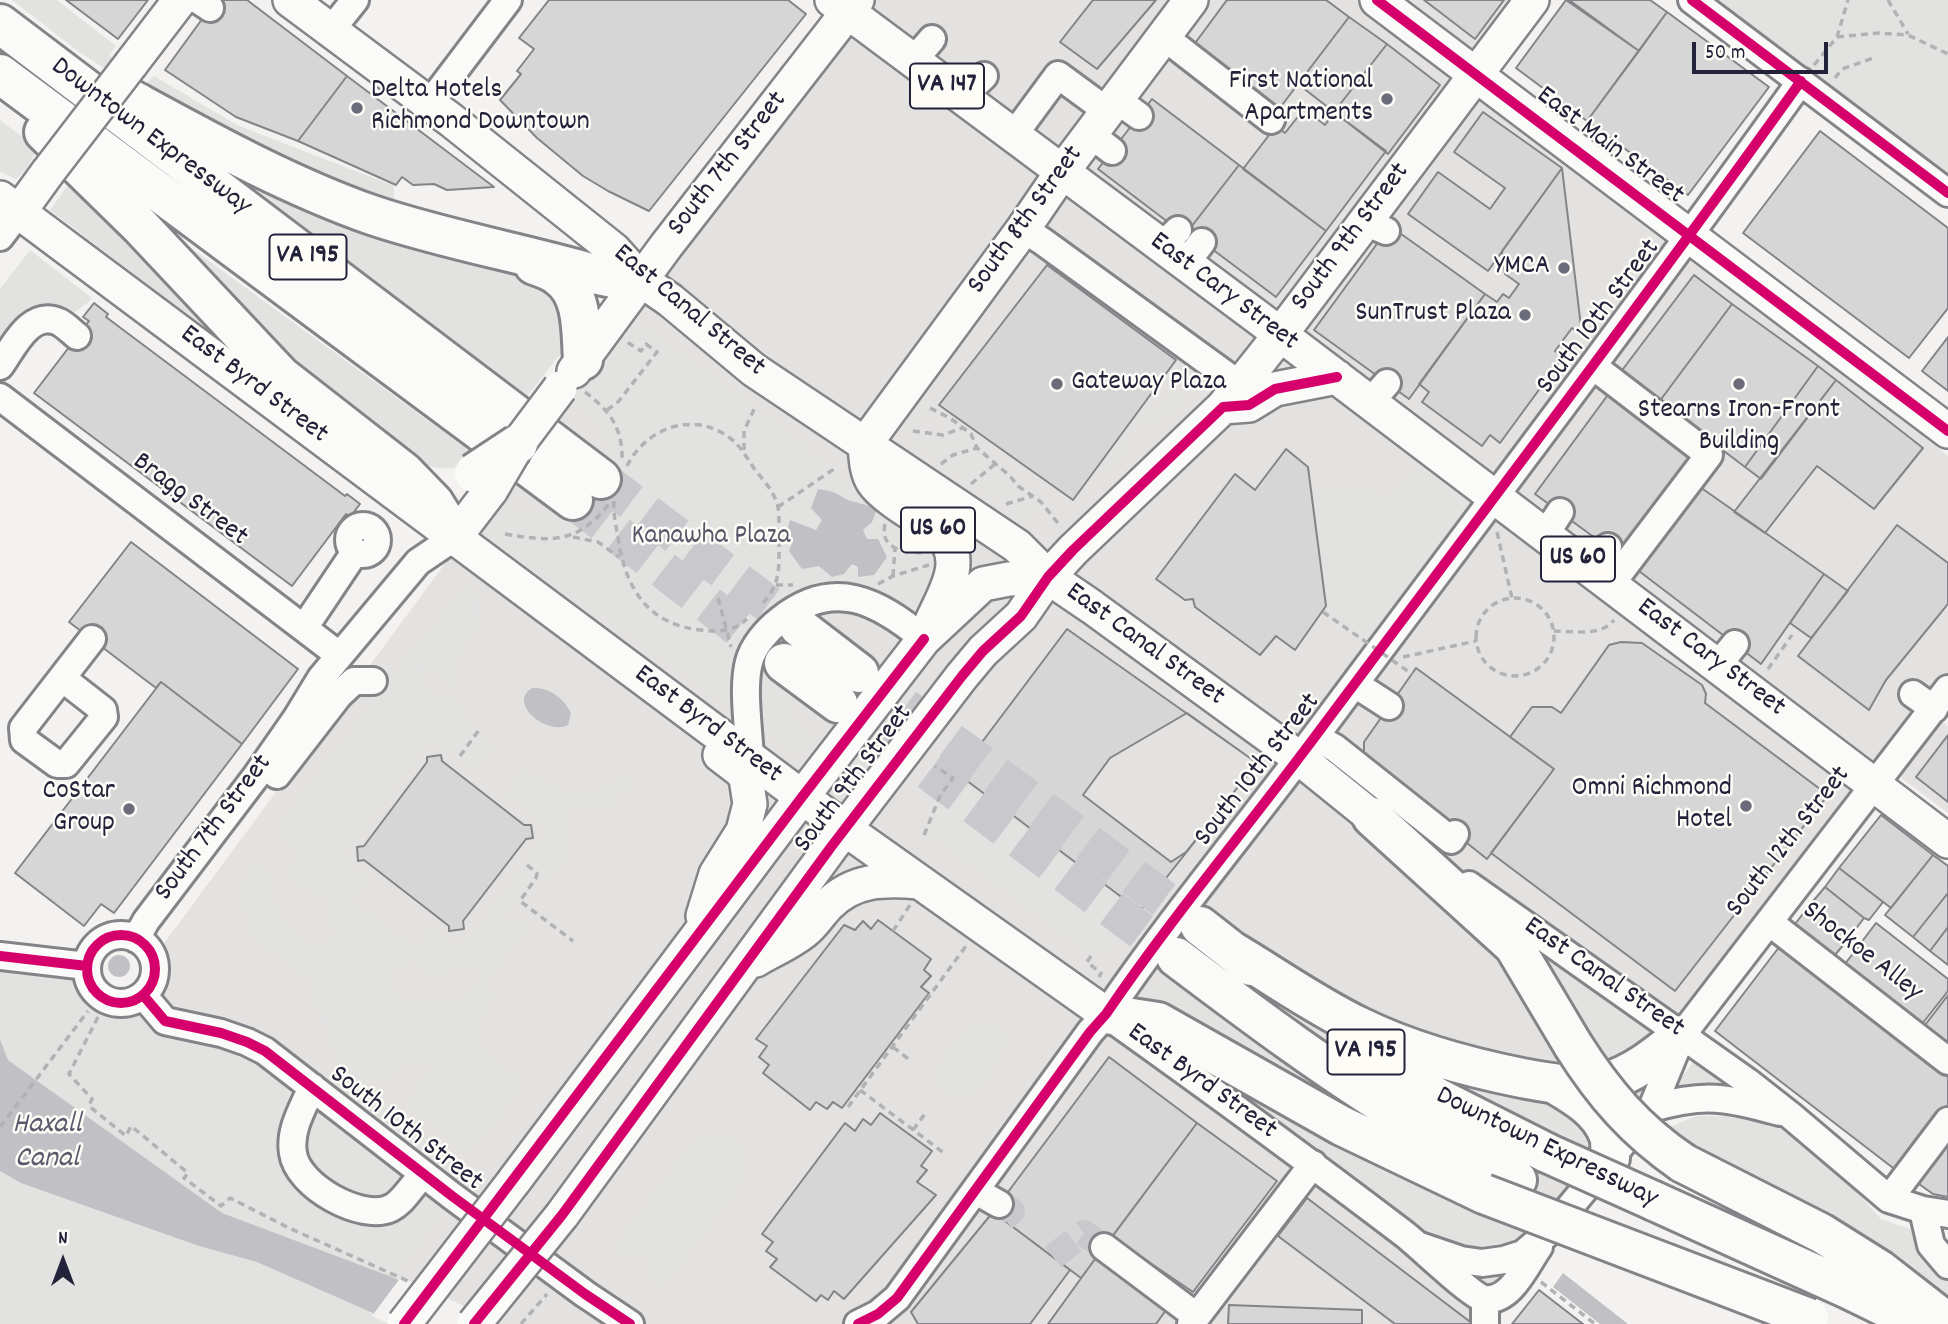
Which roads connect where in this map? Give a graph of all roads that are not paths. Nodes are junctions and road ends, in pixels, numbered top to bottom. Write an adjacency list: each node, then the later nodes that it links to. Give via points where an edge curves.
1 (290, 0): 11 (main road, East Canal Street)
2 (355, 0): 11 (street)
3 (508, 0): 17 (street)
4 (1191, 0): 12 (main road, South 8th Street)
5 (1377, 0): 14 (main road, East Main Street)
6 (1532, 0): 14 (main road, South 9th Street)
7 (1692, 0): 15 (street)
8 (196, 3): 23 (main road, bridge, via 131,64 48,172)
9 (846, 4): 20 (main road, East Cary Street / VA 147, via 923,50 973,87); 27 (main road, South 7th Street)
10 (7, 30): 26 (highway, via 254,166 373,215); 38 (highway, Downtown Expressway / VA 195, via 597,495)
11 (331, 30): 17 (main road, East Canal Street)
12 (1163, 36): 18 (street); 19 (main road, South 8th Street)
13 (0, 74): 38 (highway, Downtown Expressway / VA 195)
14 (1475, 75): 25 (main road, East Main Street); 28 (main road, South 9th Street, via 1376,226)
15 (1801, 81): 22 (street); 25 (street, South 10th Street)
16 (0, 94): 39 (highway, via 38,125 140,226 281,376)
17 (430, 103): 27 (main road, East Canal Street, via 614,250)
18 (1271, 120)
19 (1113, 122): 20 (street, via 1058,75); 21 (main road, South 8th Street)
20 (1013, 136): 21 (main road, East Cary Street / VA 147)
21 (1062, 172): 24 (main road, South 8th Street); 28 (main road, East Cary Street / VA 147, via 1182,246)
22 (1948, 193)
23 (6, 216): 42 (main road, East Byrd Street)
24 (1023, 229): 34 (street); 37 (main road, South 8th Street)
25 (1690, 236): 31 (street, South 10th Street); 36 (main road, East Main Street)
26 (508, 252): 27 (highway, via 607,277); 32 (highway, via 555,274 574,295 580,316)
27 (641, 280): 32 (main road, South 7th Street); 37 (main road, East Canal Street, via 754,370)
28 (1280, 335): 33 (main road, East Cary Street / US 60); 34 (main road, South 9th Street)
29 (77, 336): 30 (street, via 60,323 34,323)
30 (0, 366)
31 (1593, 366): 41 (street, South 10th Street); 44 (street, via 1691,446 1709,455)
32 (571, 374): 38 (main road, South 7th Street, bridge)
33 (1337, 377): 34 (main road, via 1275,389 1249,405); 41 (main road, East Cary Street / US 60, via 1378,393)
34 (1231, 396): 45 (main road, South 9th Street)
35 (0, 397): 47 (street, Bragg Street)
36 (1948, 431)
37 (865, 444): 45 (main road, East Canal Street, via 1017,546); 49 (main road, US 60, via 873,481 881,491 939,531 952,549 952,578)
38 (513, 447): 40 (highway, bridge)
39 (404, 472): 40 (highway, via 441,481); 42 (highway, via 435,503)
40 (483, 482): 42 (main road, South 7th Street)
41 (1496, 512): 44 (main road, East Cary Street / US 60, via 1553,523); 54 (street, South 10th Street)
42 (455, 537): 50 (street, South 7th Street, via 418,562); 57 (main road, East Byrd Street); 58 (street, South 7th Street, via 433,571 366,648)
43 (355, 552): 47 (street)
44 (1606, 562): 61 (main road, East Cary Street / US 60, via 1726,654)
45 (1048, 577): 49 (main road, South 9th Street, via 983,584); 59 (main road, East Canal Street); 64 (main road, South 9th Street, via 1021,616 962,676)
46 (799, 627): 51 (highway, via 848,688)
47 (304, 628): 50 (street, Bragg Street)
48 (92, 639): 52 (street)
49 (924, 639): 60 (street, via 880,607 859,600 829,598 793,610 771,627 750,659 746,682); 62 (main road, South 9th Street / US 60)
50 (340, 655): 58 (street, South 7th Street)
51 (784, 663)
52 (62, 678)
53 (373, 681): 71 (street, via 354,681 339,695 159,931)
54 (1355, 684): 56 (street); 59 (street, South 10th Street)
55 (1932, 697): 61 (street, South 12th Street)
56 (1390, 706)
57 (689, 713): 60 (main road, East Byrd Street); 70 (main road, via 695,735 741,771 750,804 743,831 716,874)
58 (296, 719): 71 (street, South 7th Street, via 145,921)
59 (1307, 747): 63 (main road, East Canal Street); 65 (street, via 1335,748 1451,840); 78 (street, South 10th Street)
60 (750, 759): 62 (main road, East Byrd Street)
61 (1875, 784): 66 (main road, East Cary Street / US 60); 69 (street, South 12th Street)
62 (802, 797): 64 (main road, East Byrd Street); 70 (main road, South 9th Street / US 60)
63 (1372, 817): 79 (street, East Canal Street); 100 (highway, bridge, via 1514,946 1602,1088 1653,1143 1821,1233 1880,1270)
64 (845, 829): 67 (main road, East Byrd Street); 76 (main road, South 9th Street)
65 (1455, 834)
66 (1948, 841)
67 (915, 892): 76 (main road, via 880,880 850,888 806,930); 78 (main road, East Byrd Street)
68 (1200, 926): 72 (highway, Downtown Expressway / VA 195)
69 (1768, 936): 79 (street, South 12th Street); 80 (street, Shockoe Alley)
70 (696, 939): 101 (main road, South 9th Street / US 60, bridge)
71 (140, 942): 75 (street, via 125,936 105,939 96,945); 77 (street, via 155,965)
72 (1232, 951): 81 (highway, via 1359,1027 1424,1053); 104 (highway, Downtown Expressway / VA 195, bridge, via 1362,1050 1436,1097 1547,1153)
73 (0, 956): 75 (street)
74 (1176, 957): 89 (highway, Downtown Expressway / VA 195, via 1277,1033)
75 (87, 966): 77 (street, via 88,981 106,1000 132,1002)
76 (742, 968): 102 (main road, South 9th Street, bridge, via 562,1215)
77 (143, 995): 82 (street, South 10th Street, via 165,1021 247,1042)
78 (1106, 1014): 87 (street, East Byrd Street); 89 (highway, via 1158,1023 1342,1126); 98 (street, South 10th Street, via 1090,1032 988,1197)
79 (1682, 1035): 81 (highway, via 1626,1074 1604,1082); 83 (street, East Byrd Street); 84 (street, East Canal Street)
80 (1948, 1061)
81 (1553, 1083): 86 (highway, via 1579,1098 1599,1118 1609,1137)
82 (312, 1087): 88 (street, via 293,1138 296,1167 305,1180 362,1211 390,1209); 103 (street, South 10th Street)
83 (1652, 1108): 84 (street, via 1700,1097 1730,1099); 86 (street, East Byrd Street)
84 (1790, 1115): 90 (street, East Canal Street)
85 (1948, 1121): 90 (street)
86 (1610, 1158): 92 (street, East Byrd Street)
87 (1313, 1164): 93 (street, East Byrd Street); 97 (street)
88 (414, 1185)
89 (1501, 1187): 99 (highway, bridge)
90 (1889, 1199): 91 (street, East Canal Street)
91 (1936, 1212): 95 (street, via 1931,1245)
92 (1550, 1231): 93 (street, East Byrd Street, via 1523,1254 1493,1262 1461,1260); 96 (street, East Byrd Street, via 1509,1290 1494,1298)
93 (1420, 1246): 96 (street, East Byrd Street, via 1478,1297)
94 (1104, 1247): 97 (street)
95 (1948, 1265)
96 (1485, 1311)
97 (1194, 1320)
98 (874, 1321)
99 (1816, 1321)
100 (1948, 1323)
101 (404, 1324)
102 (474, 1324)
103 (630, 1324)
104 (1920, 1324)

